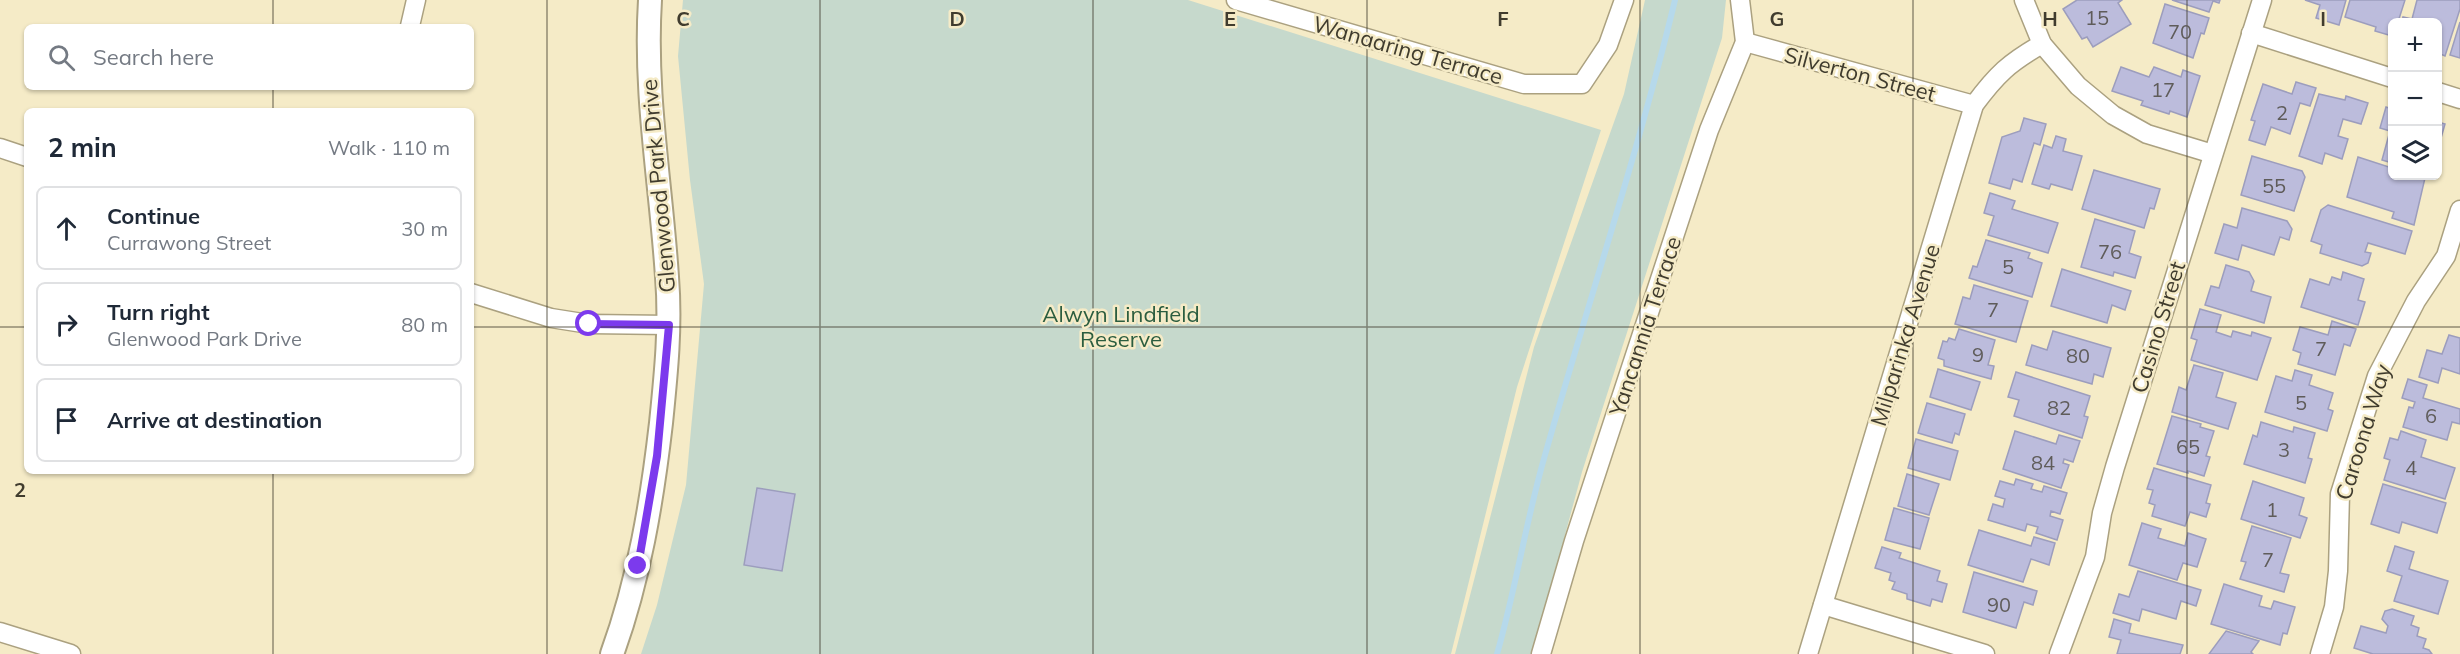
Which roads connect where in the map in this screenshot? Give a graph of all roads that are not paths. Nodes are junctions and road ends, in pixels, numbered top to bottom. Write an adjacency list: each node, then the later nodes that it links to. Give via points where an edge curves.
1 (416, 0): 8 (street)
2 (650, 0): 21 (street, Glenwood Park Drive, via 648,75)
3 (1236, 0): 4 (street, Wanaaring Terrace, via 1524,84 1582,84 1608,45)
4 (1624, 0)
5 (1740, 0): 10 (street, Yancannia Terrace)
6 (2024, 0): 11 (street)
7 (2262, 0): 9 (street, Casino Street)
8 (410, 24)
9 (2251, 33): 12 (street); 17 (street, Casino Street)
10 (1745, 42): 15 (street, Silverton Street); 26 (street, Yancannia Terrace, via 1706,141 1574,541)
11 (2042, 44): 15 (street, Milparinka Avenue, via 1994,78); 17 (street, via 2078,86 2113,115 2147,134)
12 (2388, 77)
13 (2442, 93): 14 (street)
14 (2460, 99)
15 (1974, 105): 22 (street, Milparinka Avenue)
16 (0, 148): 18 (street)
17 (2213, 154): 29 (street, Casino Street, via 2115,467 2095,557)
18 (24, 156)
19 (2460, 210): 30 (street, Caroona Way, via 2446,256 2416,301 2378,376 2340,494 2334,607)
20 (474, 294): 21 (street, via 551,318 589,324)
21 (669, 325): 25 (street, Glenwood Park Drive, via 647,519)
22 (1823, 605): 27 (street, Milparinka Avenue); 28 (street)
23 (0, 632): 24 (street)
24 (71, 654)
25 (612, 654)
26 (1541, 654)
27 (1808, 654)
28 (1985, 654)
29 (2059, 654)
30 (2320, 654)

